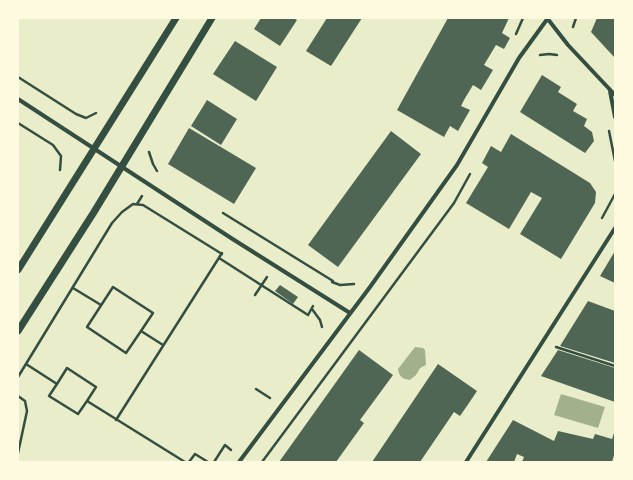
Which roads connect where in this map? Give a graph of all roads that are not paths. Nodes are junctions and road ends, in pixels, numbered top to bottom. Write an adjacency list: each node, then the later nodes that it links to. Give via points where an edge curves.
1 (176, 18): 8 (street)
2 (212, 18): 9 (street)
3 (547, 18): 4 (street); 12 (street, via 520,58 457,165)
4 (610, 91): 5 (street); 7 (street)
5 (615, 95)
6 (18, 99): 8 (street)
7 (615, 117)
8 (94, 148): 9 (street); 11 (street)
9 (122, 166): 12 (street); 13 (street)
10 (615, 228): 15 (street)
11 (18, 270)
12 (350, 313): 14 (street)
13 (18, 331)
14 (239, 462)
15 (466, 462)

